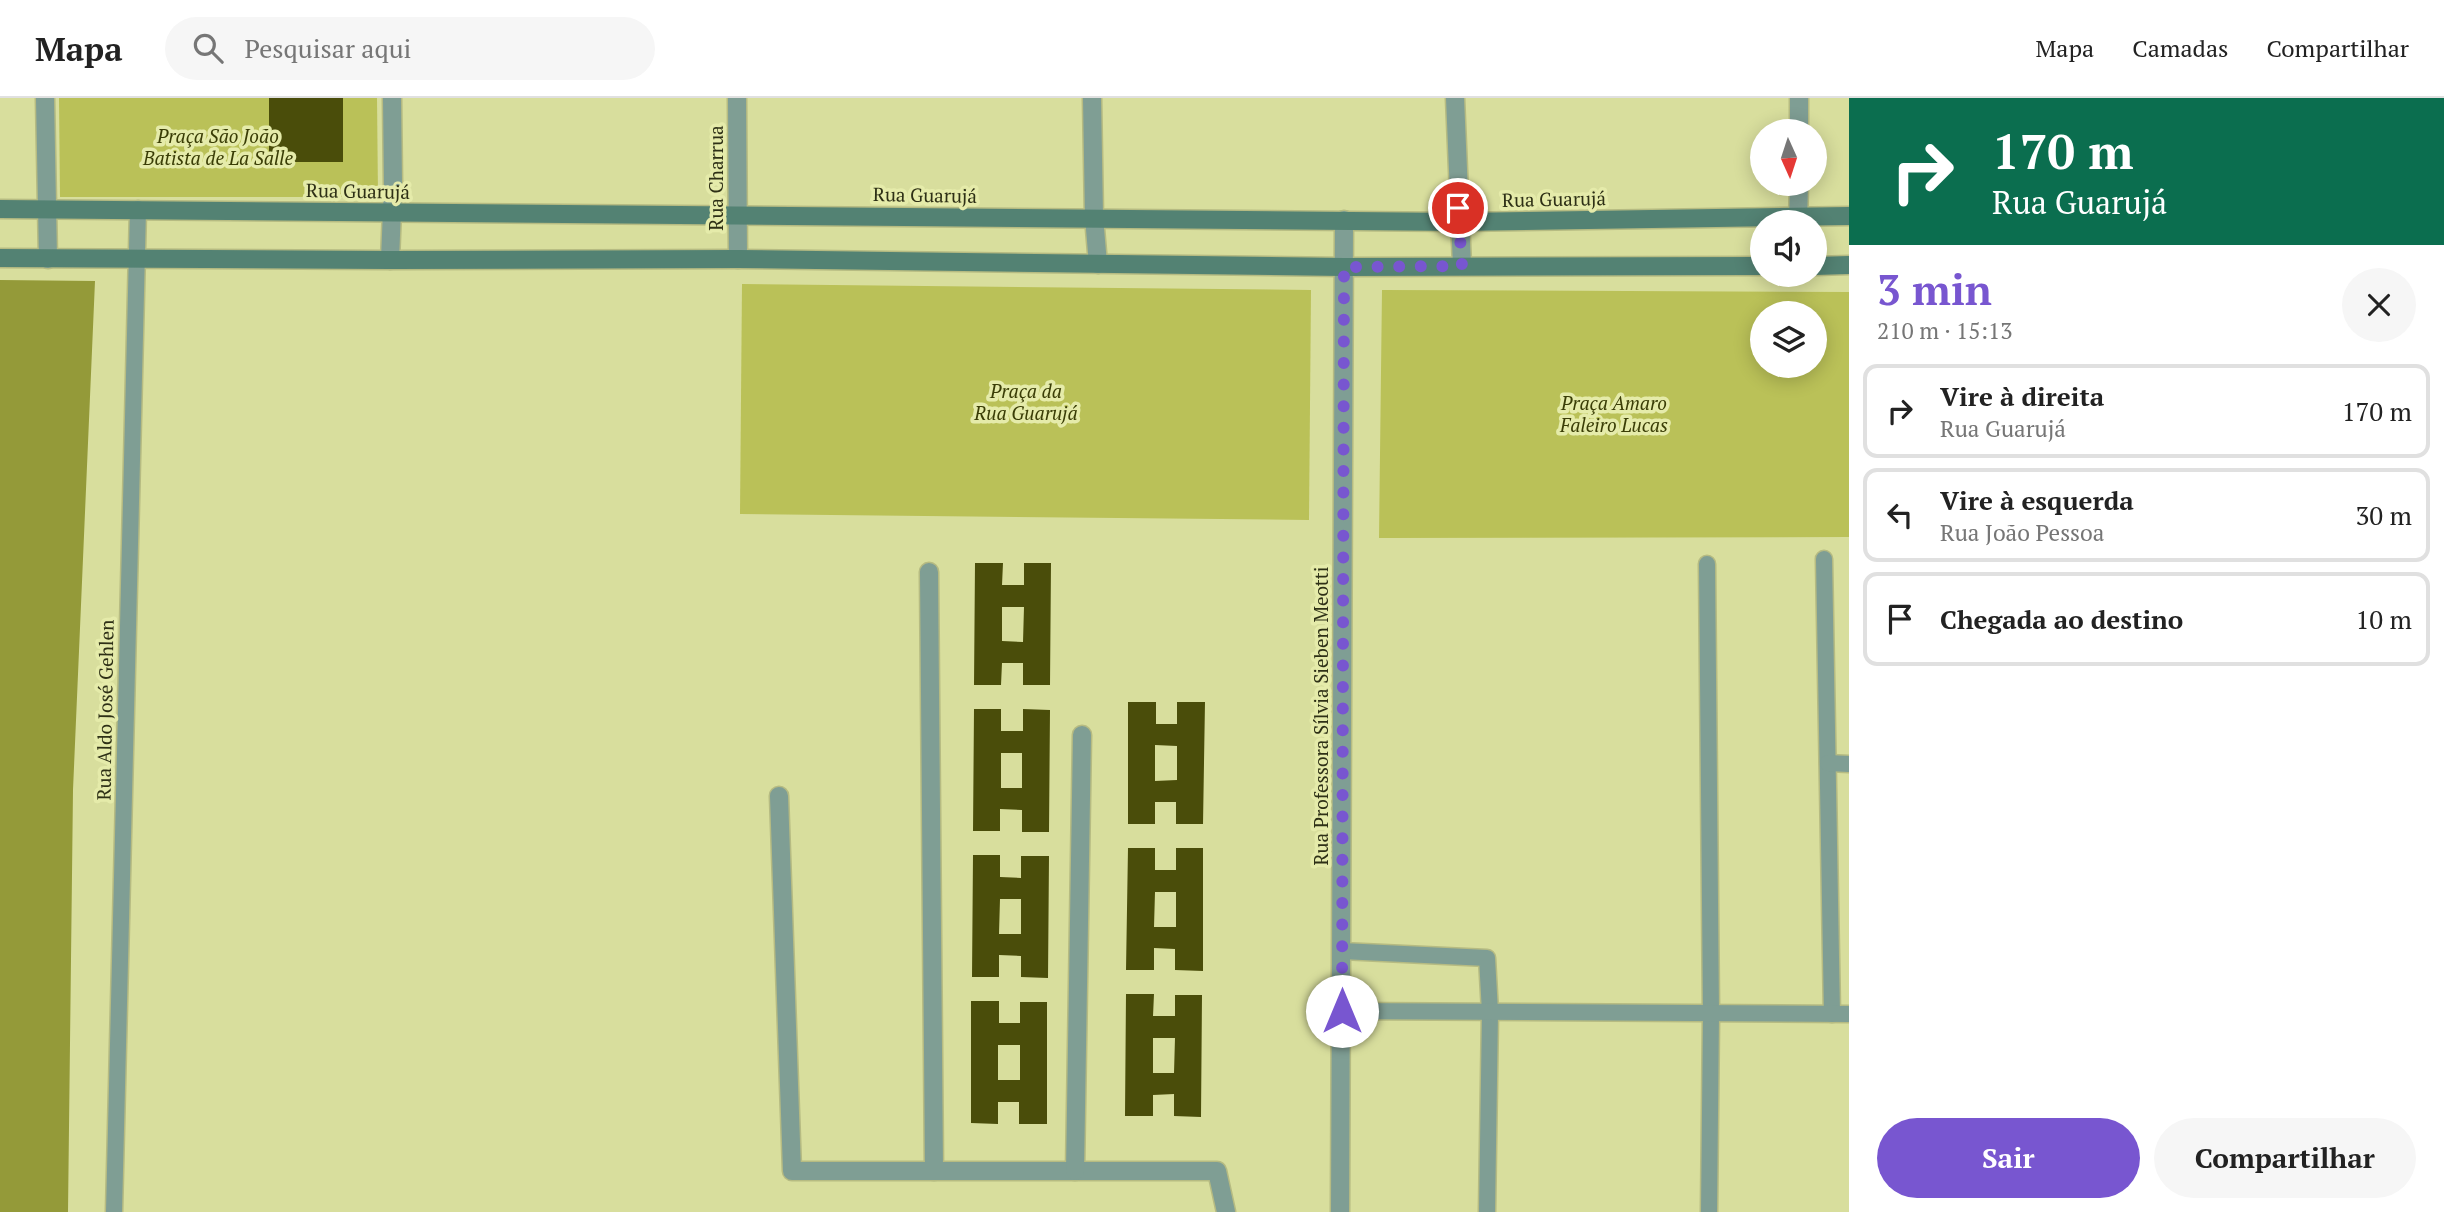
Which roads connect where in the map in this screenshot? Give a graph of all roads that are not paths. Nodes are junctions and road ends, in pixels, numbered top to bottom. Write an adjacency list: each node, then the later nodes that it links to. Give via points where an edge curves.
1 (46, 98): 9 (street)
2 (392, 98): 11 (street)
3 (737, 98): 12 (street, Rua Charrua)
4 (1092, 98): 14 (street)
5 (1455, 98): 18 (street)
6 (1799, 98): 7 (street)
7 (1799, 119)
8 (0, 209): 9 (street, Rua Guarujá)
9 (48, 209): 10 (street, Rua Guarujá); 20 (street)
10 (138, 209): 11 (street, Rua Guarujá); 21 (lane, Rua Aldo José Gehlen)
11 (391, 213): 12 (street, Rua Guarujá); 23 (street)
12 (738, 214): 14 (street, Rua Guarujá); 22 (street, Rua Charrua)
13 (1849, 216): 15 (street, Rua Guarujá)
14 (1094, 218): 16 (street, Rua Guarujá); 24 (street)
15 (1827, 218)
16 (1344, 219): 18 (street, Rua Guarujá); 29 (street, Rua Professora Sílvia Sieben Meotti)
17 (1750, 220): 18 (street, Rua Guarujá)
18 (1459, 222): 27 (street)
19 (0, 258): 20 (street)
20 (48, 259): 21 (street)
21 (136, 259): 23 (street); 45 (lane, Rua Aldo José Gehlen)
22 (738, 259): 23 (street); 24 (street)
23 (390, 260)
24 (1098, 264): 29 (street)
25 (1750, 265): 27 (street)
26 (1849, 265): 28 (street)
27 (1462, 266): 29 (street)
28 (1827, 266)
29 (1344, 267): 37 (street, Rua Professora Sílvia Sieben Meotti)
30 (1825, 559): 34 (lane)
31 (1707, 564): 40 (lane)
32 (929, 572): 43 (street)
33 (1082, 735): 44 (street)
34 (1828, 763): 35 (lane); 41 (lane)
35 (1849, 764)
36 (779, 796): 43 (street, via 792,1171)
37 (1342, 951): 38 (street, Rua Professora Sílvia Sieben Meotti); 39 (lane, via 1487,958)
38 (1342, 1011): 39 (lane); 47 (street, Rua Professora Sílvia Sieben Meotti)
39 (1490, 1012): 40 (lane); 48 (lane)
40 (1711, 1014): 41 (lane); 49 (lane)
41 (1832, 1014): 42 (lane)
42 (1849, 1014)
43 (933, 1171): 44 (street)
44 (1075, 1171): 46 (street, via 1217,1171)
45 (114, 1212)
46 (1226, 1212)
47 (1340, 1212)
48 (1488, 1212)
49 (1709, 1212)

